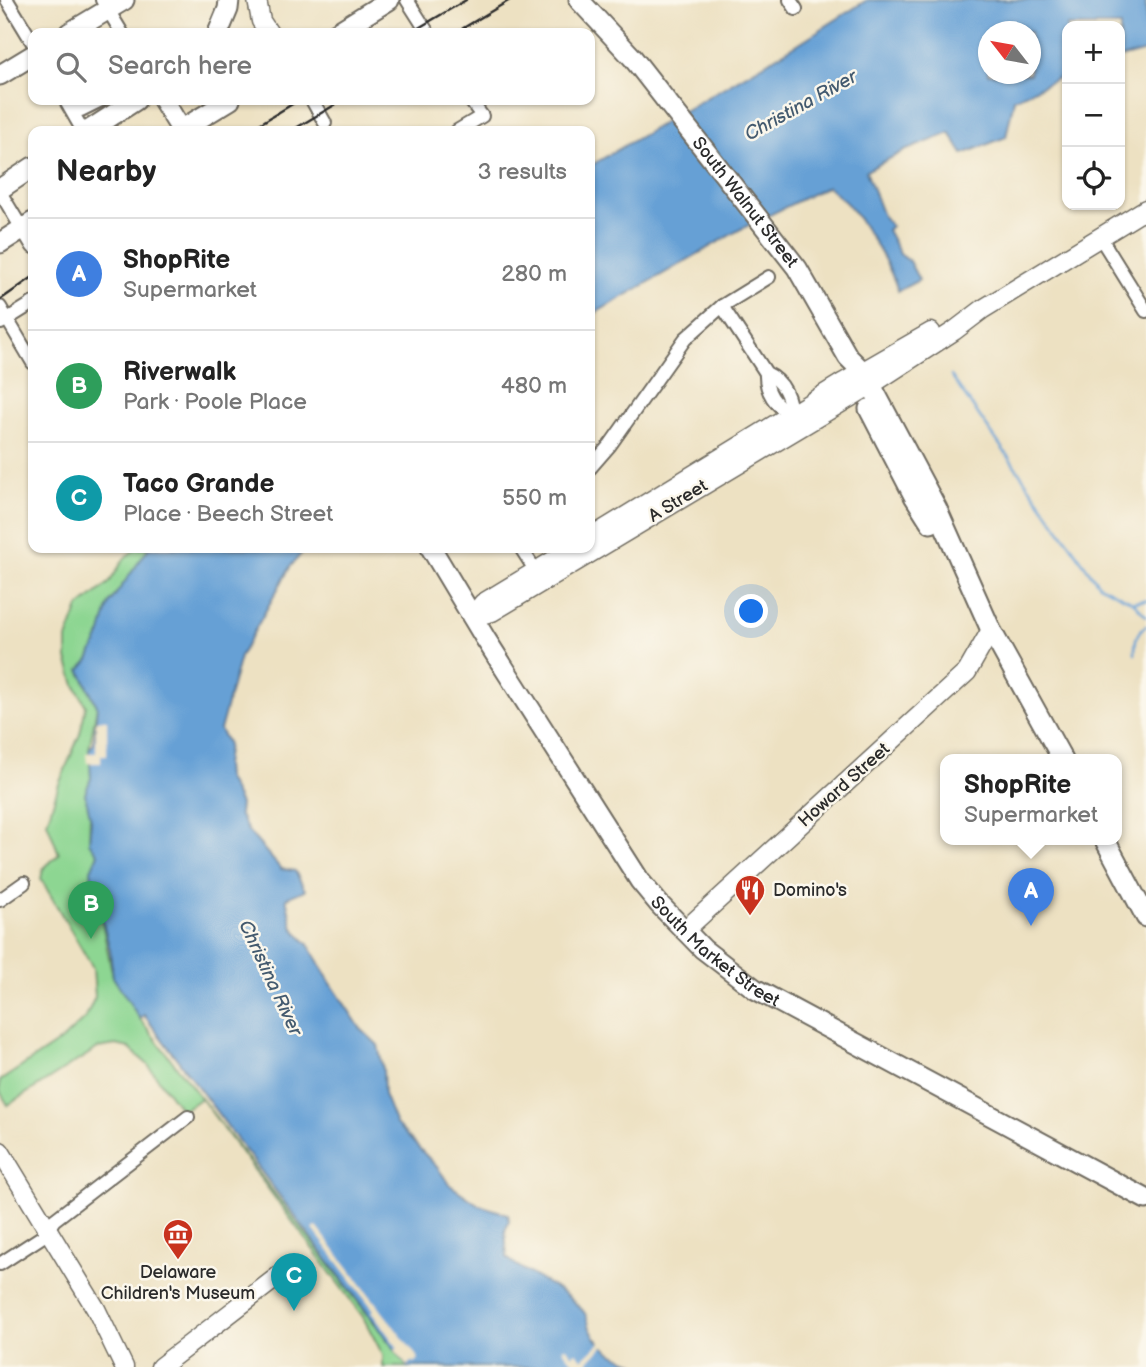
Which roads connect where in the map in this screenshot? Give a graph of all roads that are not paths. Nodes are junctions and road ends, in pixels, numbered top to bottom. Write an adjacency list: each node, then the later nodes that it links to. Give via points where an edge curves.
1 (7, 0): 15 (street)
2 (229, 0): 11 (main road)
3 (257, 0): 12 (street)
4 (388, 0): 13 (main road)
5 (407, 0): 14 (street)
6 (579, 0): 16 (main road, South Walnut Street)
7 (594, 0): 16 (main road, South Walnut Street)
8 (111, 3): 9 (main road); 10 (street)
9 (76, 28)
10 (120, 28)
11 (220, 28)
12 (266, 28)
13 (344, 28)
14 (425, 28)
15 (28, 35)
16 (632, 57): 46 (main road, South Walnut Street, via 775,239 813,294)
17 (28, 58): 18 (main road)
18 (0, 75)
19 (70, 105): 28 (street)
20 (73, 105): 21 (street, via 81,110)
21 (91, 105)
22 (128, 105): 29 (main road)
23 (166, 105): 30 (main road)
24 (222, 105): 31 (main road)
25 (315, 105): 27 (street)
26 (474, 105): 32 (street, via 482,116)
27 (325, 123)
28 (82, 126)
29 (93, 126)
30 (178, 126)
31 (189, 126)
32 (465, 126)
33 (28, 170): 34 (main road)
34 (0, 190): 36 (street)
35 (1146, 209): 37 (street, A Street)
36 (28, 226): 38 (main road)
37 (1100, 237): 43 (street); 46 (street, A Street, via 954,331)
38 (0, 243)
39 (769, 277): 41 (street)
40 (28, 306): 44 (street)
41 (722, 306): 47 (street, via 766,373 777,378 791,401); 48 (street, via 681,343)
42 (0, 307): 44 (street)
43 (1146, 311)
44 (4, 321): 45 (street)
45 (28, 356)
46 (861, 381): 47 (street, A Street); 57 (main road, South Walnut Street, via 937,509)
47 (791, 423): 49 (street, A Street); 50 (street, A Street)
48 (595, 462)
49 (595, 535)
50 (595, 543)
51 (434, 553): 56 (main road, South Market Street)
52 (524, 553): 55 (street)
53 (568, 553): 55 (street, A Street)
54 (578, 553): 55 (street, A Street)
55 (539, 577): 56 (street, A Street, via 483,603)
56 (472, 617): 63 (main road, South Market Street, via 615,844)
57 (991, 630): 58 (main road, South Walnut Street); 63 (street, Howard Street, via 967,673)
58 (1060, 754)
59 (1108, 845): 62 (main road)
60 (24, 883): 61 (street)
61 (0, 900)
62 (1146, 917)
63 (684, 930): 66 (main road, South Market Street, via 716,961 765,995)
64 (188, 1117): 67 (street)
65 (0, 1151): 67 (street)
66 (1146, 1199)
67 (47, 1228): 68 (street, via 43,1236); 70 (street, via 96,1309)
68 (0, 1264)
69 (289, 1268): 71 (street)
70 (124, 1367)
71 (160, 1367)

